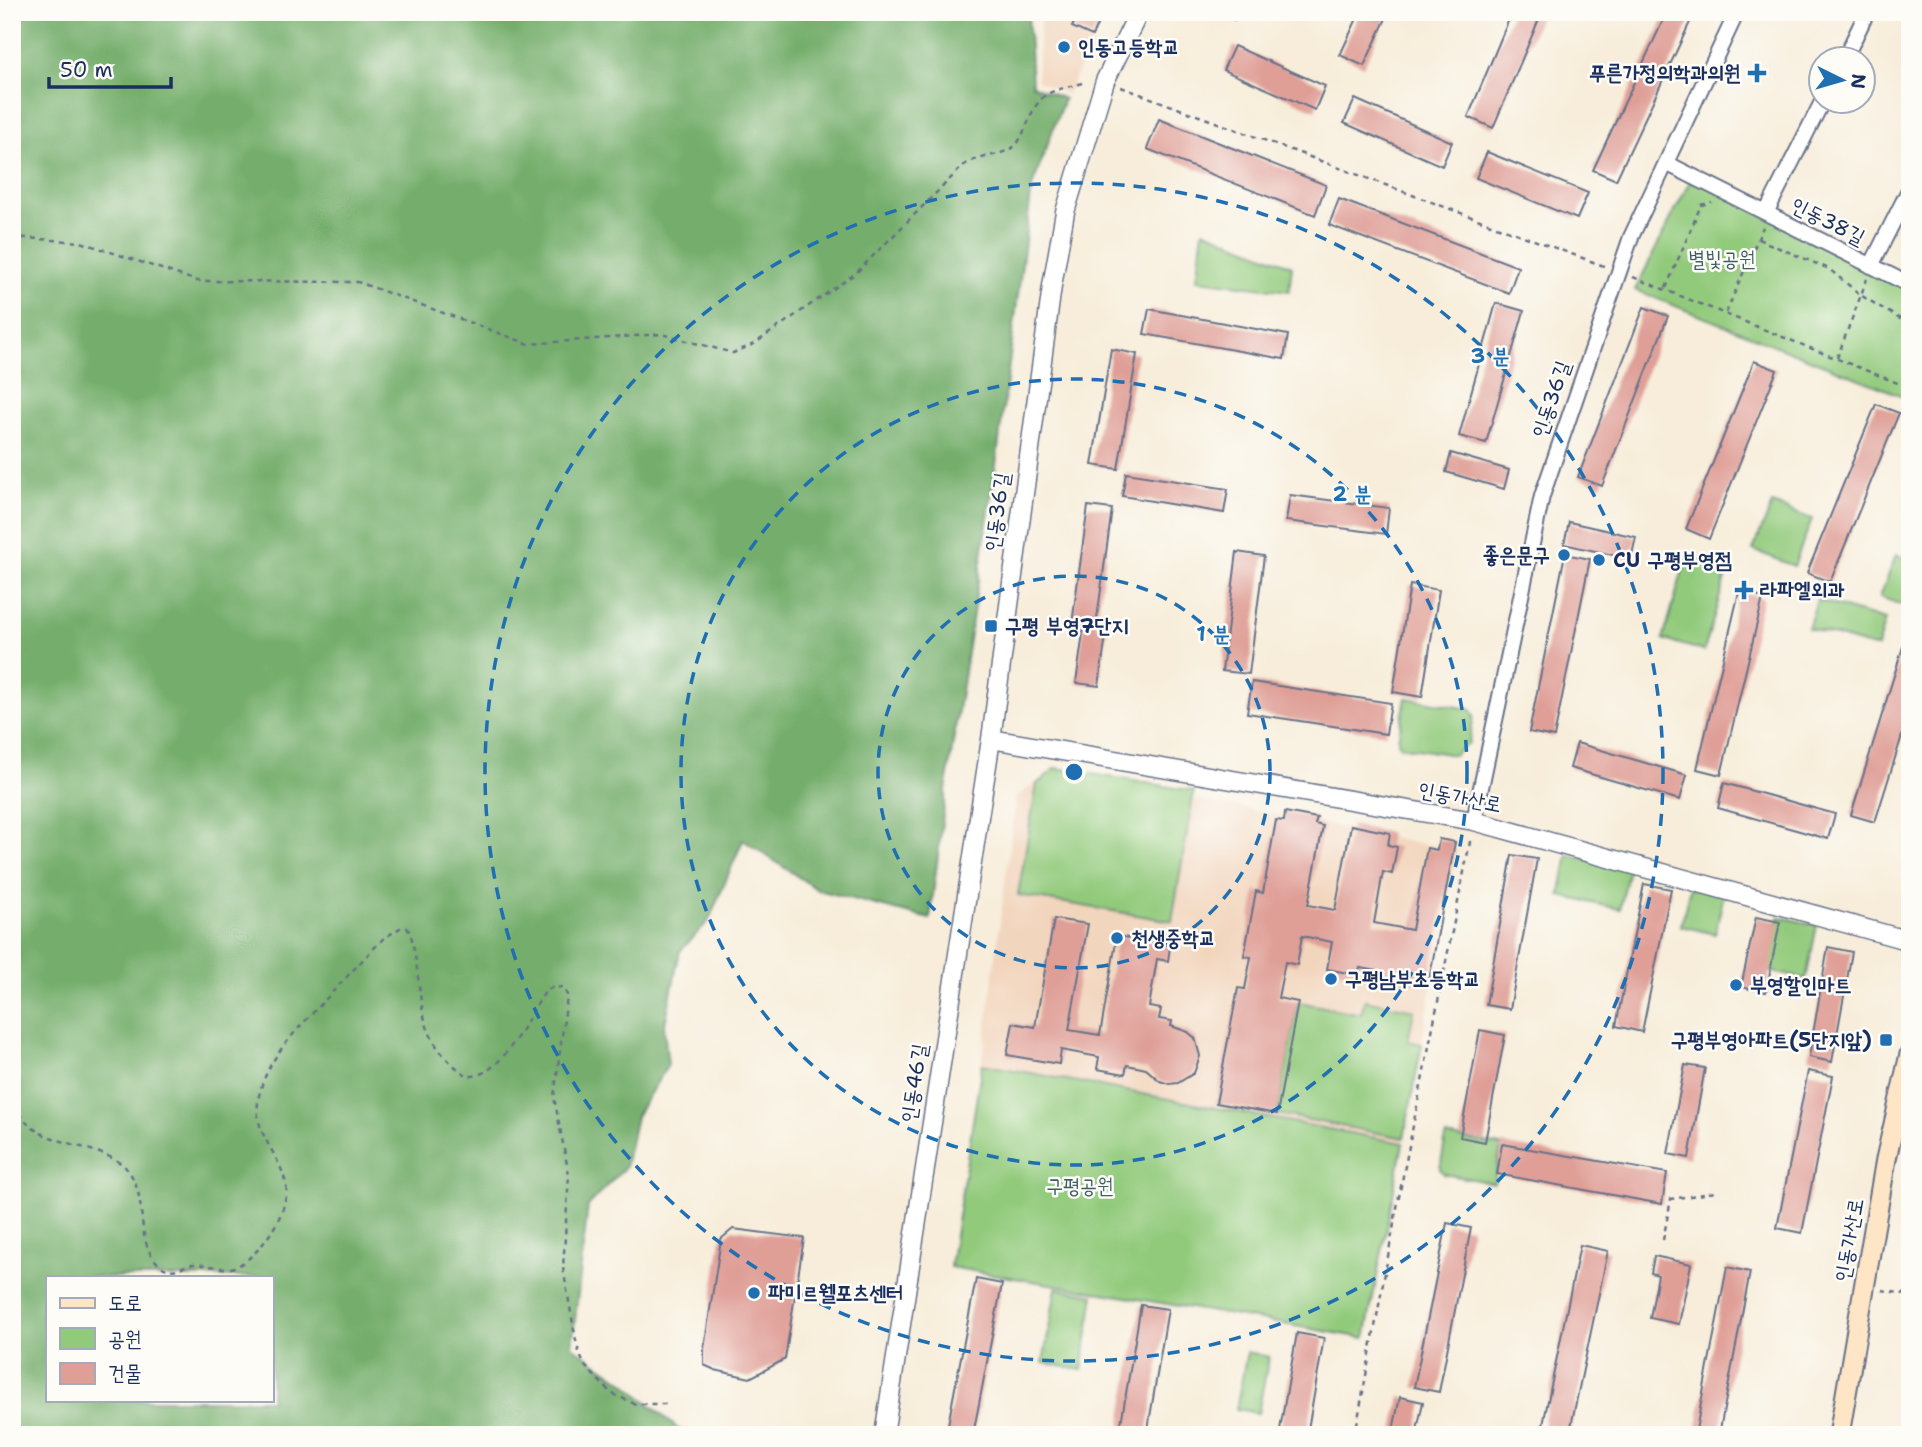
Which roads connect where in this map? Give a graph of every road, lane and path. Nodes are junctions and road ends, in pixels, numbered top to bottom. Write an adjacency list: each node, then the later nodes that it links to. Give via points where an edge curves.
1 (1139, 12): 5 (street, 인동36길)
2 (1737, 12): 8 (street, 인동36길)
3 (1867, 12): 4 (street)
4 (1851, 46)
5 (1105, 81): 15 (path); 25 (street, 인동36길, via 1065,212 1052,286)
6 (1082, 83): 12 (path, via 1040,97 1015,145 964,165 856,273 754,344 733,353 661,334 529,344 358,282 197,281 81,242)
7 (1815, 116): 11 (street, 인동38길)
8 (1666, 163): 11 (street, 인동38길); 15 (street, 인동36길)
9 (1910, 188): 14 (street, 인동38길)
10 (1717, 201): 17 (path, via 1701,205)
11 (1765, 218): 13 (path); 14 (street, 인동38길)
12 (12, 237)
13 (1758, 239): 18 (path, via 1829,269); 19 (path)
14 (1871, 266): 16 (street, 인동38길); 18 (path)
15 (1619, 271): 17 (path); 27 (street, 인동36길, via 1542,496)
16 (1910, 285)
17 (1666, 288): 19 (path)
18 (1862, 296): 20 (path); 21 (path)
19 (1726, 313): 21 (path)
20 (1910, 324)
21 (1837, 359): 23 (path)
22 (1910, 380): 23 (path)
23 (1908, 388)
24 (12, 706): 26 (path, via 22,722)
25 (992, 739): 27 (street, 인동가산로); 36 (street, 인동46길)
26 (12, 741)
27 (1474, 821): 28 (street, 인동가산로); 37 (path)
28 (1910, 941)
29 (1910, 1054): 33 (main road, 인동가산로, via 1886,1159)
30 (12, 1106): 35 (path, via 39,1132 127,1168 140,1192 143,1232 151,1254 166,1270 193,1264 230,1268 267,1240 285,1197 282,1174 261,1130 263,1082 291,1037 383,939 400,928 410,932 428,1032 444,1055 468,1076 482,1073 506,1054 546,991 563,987 567,995 554,1097 569,1175 564,1268 577,1346 584,1365 611,1393 635,1404)
31 (1716, 1192): 32 (path, via 1671,1199)
32 (1663, 1240)
33 (1865, 1286): 34 (path); 38 (main road, 인동가산로)
34 (1910, 1295)
35 (667, 1404)
36 (884, 1435)
37 (1355, 1435)
38 (1839, 1435)

